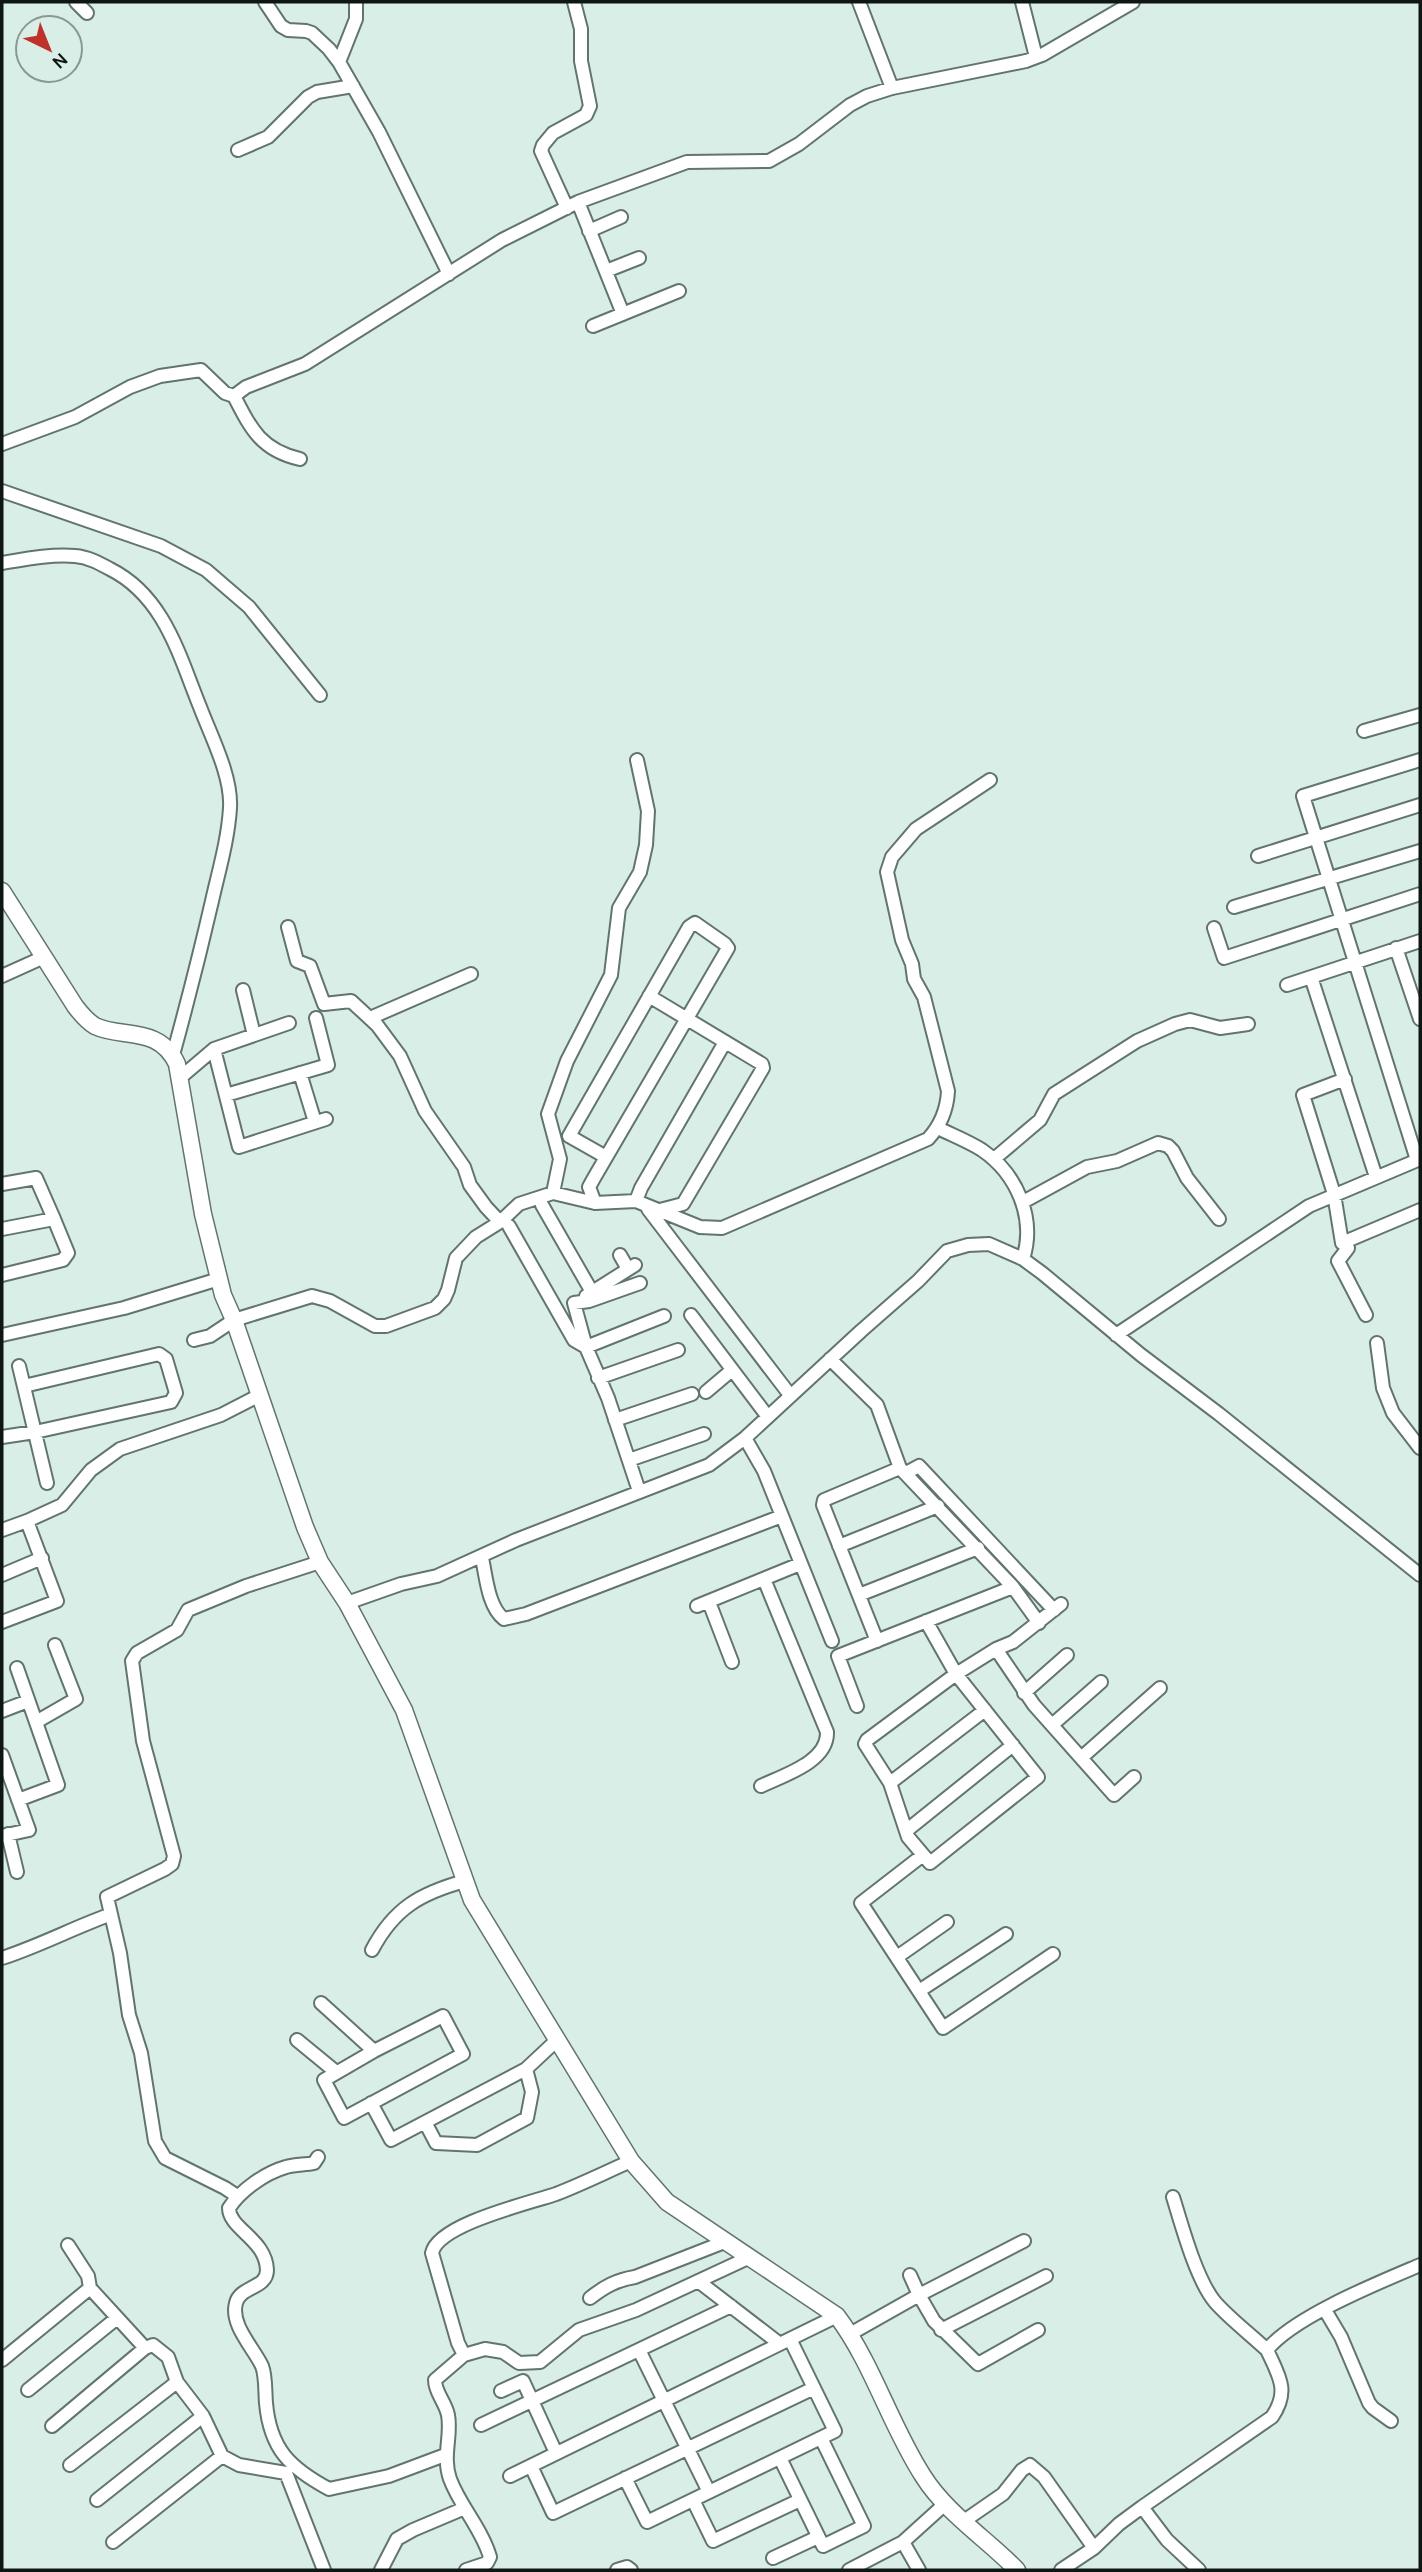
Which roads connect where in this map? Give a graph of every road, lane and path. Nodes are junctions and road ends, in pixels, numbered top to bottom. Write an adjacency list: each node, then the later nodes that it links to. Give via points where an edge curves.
1 (76, 2): 8 (street)
2 (265, 2): 10 (street, via 281,26 312,33)
3 (356, 2): 10 (street, via 356,19)
4 (574, 2): 14 (street, via 590,106 586,114 553,133 541,151)
5 (859, 2): 12 (street)
6 (1022, 2): 9 (street)
7 (1133, 2): 9 (street)
8 (87, 13)
9 (1036, 57): 12 (street)
10 (339, 62): 11 (street)
11 (353, 86): 13 (street, via 317,92 268,137); 19 (street)
12 (892, 88): 14 (street, via 849,105 769,161 687,162)
13 (238, 149)
14 (572, 205): 16 (street); 19 (street, via 524,227)
15 (621, 218): 16 (street)
16 (589, 231): 18 (street)
17 (639, 258): 18 (street)
18 (606, 271): 21 (street)
19 (449, 274): 23 (street, via 305,364)
20 (679, 291): 21 (street)
21 (623, 314): 22 (street)
22 (593, 326)
23 (234, 396): 24 (street, via 201,370 160,376 75,417); 25 (street, via 258,438 282,455)
24 (2, 444)
25 (300, 459)
26 (2, 491): 28 (street, via 161,546 206,570 249,607)
27 (2, 563): 64 (street, via 77,556 132,581 159,612 173,640 228,780 224,852)
28 (320, 695)
29 (1420, 715): 30 (street)
30 (1364, 731)
31 (1420, 760): 35 (street, via 1303,796)
32 (637, 761): 75 (street, via 648,811 646,845 640,872 619,908 611,975 568,1061 548,1114 559,1159)
33 (990, 780): 69 (street, via 916,829 892,857 887,872 902,940 924,997 947,1091)
34 (1420, 805): 35 (street)
35 (1316, 838): 37 (street); 38 (street)
36 (1420, 851): 38 (street)
37 (1258, 856)
38 (1328, 878): 41 (street); 42 (street)
39 (2, 891): 47 (street)
40 (1420, 894): 42 (street)
41 (1234, 908)
42 (1340, 919): 44 (street, via 1224,958); 48 (street)
43 (288, 927): 56 (street, via 297,961 310,966 324,1004 351,1001)
44 (1214, 928)
45 (1420, 941): 46 (street)
46 (1396, 948): 48 (street); 58 (street)
47 (44, 957): 50 (street); 64 (street, via 88,1021 141,1034)
48 (1354, 962): 51 (street); 72 (street)
49 (471, 974): 56 (street)
50 (2, 976)
51 (1311, 977): 52 (street); 67 (street)
52 (1287, 985)
53 (243, 990): 61 (street)
54 (649, 996): 57 (street); 57 (street, via 695,923 728,948); 70 (street, via 569,1136)
55 (316, 1018): 65 (street, via 328,1065)
56 (370, 1018): 84 (street, via 400,1056 425,1111 464,1167 470,1185)
57 (687, 1019): 62 (street); 70 (street)
58 (1420, 1019)
59 (289, 1023): 61 (street)
60 (1248, 1024): 71 (street, via 1220,1028 1190,1020 1137,1041 1054,1094 1040,1120)
61 (254, 1035): 63 (street)
62 (725, 1042): 80 (street, via 640,1188); 80 (street, via 763,1068 683,1204)
63 (215, 1049): 66 (street); 68 (street)
64 (173, 1055): 66 (street)
65 (300, 1073): 68 (street); 68 (street, via 320,1121 239,1147)
66 (181, 1077): 90 (street, via 203,1214)
67 (1345, 1079): 73 (street); 76 (street, via 1303,1095)
68 (226, 1096)
69 (938, 1128): 71 (street); 80 (street, via 928,1139 722,1228 700,1227)
70 (606, 1157): 78 (street, via 589,1187)
71 (993, 1159): 77 (street)
72 (1419, 1160): 73 (street)
73 (1376, 1177): 76 (street)
74 (2, 1184): 82 (street, via 36,1178)
75 (553, 1193): 78 (street); 84 (street, via 519,1204)
76 (1334, 1194): 86 (street); 100 (street)
77 (1023, 1202): 83 (street, via 1087,1167 1117,1161 1158,1143 1173,1152); 88 (street, via 1028,1241)
78 (595, 1203): 80 (street)
79 (542, 1205): 92 (street)
80 (646, 1206): 113 (street)
81 (1420, 1210): 86 (street)
82 (54, 1219): 85 (street); 89 (street, via 68,1248 63,1260)
83 (1219, 1219)
84 (505, 1224): 94 (street); 98 (street, via 476,1237 456,1258 444,1299 423,1313 375,1326 312,1296)
85 (2, 1229)
86 (1342, 1243): 96 (street, via 1349,1248 1338,1261)
87 (620, 1255): 92 (street, via 631,1267)
88 (1023, 1259): 100 (street); 105 (street, via 989,1244 947,1251)
89 (2, 1275)
90 (219, 1279): 98 (street); 99 (street, via 124,1308)
91 (640, 1283): 93 (street)
92 (592, 1292): 93 (street)
93 (574, 1303): 94 (street); 103 (street)
94 (559, 1313): 103 (street, via 574,1340)
95 (691, 1315): 107 (street)
96 (1366, 1315)
97 (664, 1316): 103 (street)
98 (234, 1320): 101 (street, via 210,1336); 112 (street)
99 (2, 1335)
100 (1116, 1335): 138 (street)
101 (194, 1340)
102 (1377, 1343): 120 (street, via 1383,1388 1393,1413)
103 (586, 1347): 108 (street)
104 (678, 1350): 108 (street)
105 (830, 1359): 113 (street); 122 (street, via 877,1405)
106 (19, 1366): 109 (street)
107 (732, 1370): 110 (street); 114 (street)
108 (598, 1378): 115 (street)
109 (24, 1386): 116 (street); 116 (street, via 159,1354 166,1359 176,1393 171,1402)
110 (706, 1392)
111 (692, 1394): 115 (street)
112 (260, 1395): 129 (street, via 221,1415 120,1449 92,1470 62,1505); 135 (street)
113 (790, 1395): 114 (street)
114 (768, 1417): 119 (street)
115 (615, 1420): 121 (street)
116 (35, 1432): 118 (street); 124 (street)
117 (704, 1434): 121 (street)
118 (2, 1437)
119 (746, 1438): 126 (street, via 709,1465); 128 (street)
120 (1420, 1448)
121 (628, 1460): 126 (street)
122 (903, 1470): 123 (street, via 919,1466); 125 (street); 131 (street, via 824,1500)
123 (929, 1477): 125 (street); 145 (street, via 1058,1607)
124 (47, 1483)
125 (919, 1486): 127 (street)
126 (639, 1491): 134 (street)
127 (938, 1506): 131 (street); 132 (street)
128 (782, 1516): 134 (street, via 504,1619 490,1594); 136 (street)
129 (27, 1521): 130 (street); 133 (street)
130 (2, 1530)
131 (839, 1546): 141 (street)
132 (978, 1548): 140 (street); 141 (street)
133 (42, 1558): 137 (street); 144 (street, via 57,1601)
134 (482, 1558): 142 (street)
135 (320, 1562): 142 (street); 175 (street, via 188,1610 171,1635 131,1661 143,1741 174,1860 165,1869 109,1896)
136 (800, 1564): 139 (street); 146 (street)
137 (2, 1575)
138 (1420, 1575)
139 (764, 1579): 151 (street, via 703,1604); 168 (street, via 827,1738 823,1750 810,1761)
140 (1013, 1587): 143 (street); 145 (street)
141 (859, 1595): 147 (street)
142 (346, 1603): 174 (street, via 404,1710)
143 (926, 1621): 147 (street); 153 (street)
144 (2, 1622)
145 (1039, 1623): 149 (street)
146 (832, 1641)
147 (877, 1641): 158 (street, via 838,1656)
148 (55, 1645): 161 (street, via 76,1699)
149 (996, 1649): 153 (street); 156 (street)
150 (1067, 1655): 156 (street)
151 (732, 1662)
152 (17, 1668): 157 (street)
153 (956, 1674): 159 (street); 167 (street, via 867,1740 865,1746)
154 (1101, 1682): 162 (street)
155 (1160, 1688): 165 (street)
156 (1024, 1693): 162 (street)
157 (29, 1702): 160 (street); 161 (street)
158 (857, 1706)
159 (985, 1710): 163 (street); 167 (street)
160 (2, 1711)
161 (36, 1722): 169 (street, via 58,1786)
162 (1052, 1725): 165 (street)
163 (1013, 1745): 170 (street); 172 (street, via 1037,1779 934,1861 930,1863)
164 (2, 1755): 169 (street)
165 (1081, 1758): 166 (street, via 1114,1796)
166 (1135, 1777)
167 (890, 1783): 170 (street)
168 (761, 1786)
169 (12, 1794): 171 (street, via 29,1830)
170 (906, 1831): 172 (street)
171 (5, 1835): 173 (street)
172 (923, 1855): 180 (street, via 861,1903)
173 (18, 1872)
174 (465, 1881): 178 (street, via 438,1888 401,1911); 185 (street)
175 (109, 1915): 181 (street); 193 (street, via 141,2053 156,2146 165,2158)
176 (947, 1922): 180 (street)
177 (1006, 1934): 182 (street)
178 (372, 1950)
179 (1054, 1954): 182 (street, via 943,2028)
180 (897, 1957): 182 (street)
181 (2, 1958)
182 (919, 1991)
183 (321, 2003): 186 (street)
184 (297, 2040): 188 (street)
185 (557, 2040): 187 (street); 192 (street)
186 (374, 2051): 188 (street); 189 (street, via 443,2016 463,2054)
187 (526, 2069): 190 (street); 190 (street, via 532,2092 527,2118 477,2145 436,2143)
188 (336, 2072): 189 (street, via 324,2080 344,2118)
189 (371, 2103): 190 (street, via 391,2140)
190 (425, 2122)
191 (318, 2157): 193 (street, via 314,2163 283,2168)
192 (631, 2161): 195 (street, via 667,2202); 217 (street, via 556,2194 468,2223 433,2246)
193 (237, 2196): 232 (street, via 229,2213 260,2248 267,2269 260,2284 239,2296 234,2317 263,2369 272,2438 290,2462 329,2489 389,2476)
194 (1173, 2197): 216 (street, via 1209,2293)
195 (727, 2241): 198 (street); 205 (street, via 619,2280)
196 (1024, 2241): 204 (street)
197 (68, 2245): 203 (street, via 88,2276)
198 (750, 2257): 202 (street); 208 (street)
199 (1420, 2265): 207 (street)
200 (910, 2275): 204 (street)
201 (1046, 2276): 210 (street)
202 (698, 2281): 206 (street); 217 (street, via 579,2330 540,2362 519,2363 503,2352 485,2349)
203 (90, 2288): 209 (street); 218 (street)
204 (919, 2295): 210 (street); 212 (street)
205 (590, 2298)
206 (731, 2306): 213 (street); 215 (street)
207 (1325, 2310): 216 (street, via 1274,2340); 226 (street, via 1369,2403)
208 (837, 2316): 212 (street); 213 (street)
209 (117, 2318): 214 (street); 221 (street)
210 (941, 2330): 211 (street, via 978,2364)
211 (1038, 2330)
212 (850, 2334): 243 (street, via 898,2433)
213 (785, 2341): 220 (street); 224 (street)
214 (145, 2348): 219 (street, via 153,2345 168,2357); 228 (street)
215 (639, 2350): 223 (street); 224 (street)
216 (1267, 2350): 244 (street, via 1283,2393 1272,2417)
217 (464, 2355): 232 (street, via 435,2380 449,2418)
218 (2, 2360)
219 (177, 2382): 225 (street); 235 (street)
220 (814, 2388): 229 (street, via 835,2431); 230 (street)
221 (28, 2390)
222 (501, 2391): 223 (street, via 523,2381)
223 (532, 2401): 227 (street); 231 (street)
224 (664, 2401): 230 (street); 231 (street)
225 (202, 2416): 233 (street); 240 (street)
226 (1391, 2420)
227 (481, 2425)
228 (52, 2426)
229 (821, 2438): 234 (street); 247 (street, via 864,2526 823,2546)
230 (687, 2448): 238 (street); 239 (street)
231 (556, 2453): 236 (street)
232 (445, 2455): 245 (street)
233 (222, 2456): 248 (street); 252 (street, via 239,2465 286,2473)
234 (780, 2458): 239 (street); 242 (street)
235 (71, 2465)
236 (531, 2466): 237 (street); 238 (street, via 553,2513)
237 (510, 2476)
238 (625, 2478): 241 (street, via 647,2522)
239 (709, 2492): 241 (street)
240 (97, 2500)
241 (693, 2500): 242 (street, via 713,2541)
242 (800, 2500): 247 (street)
243 (945, 2504): 246 (street); 249 (street)
244 (1142, 2507): 250 (street); 261 (street, via 1167,2540)
245 (465, 2508): 253 (street, via 397,2539); 254 (street, via 490,2557 487,2563)
246 (964, 2522): 250 (street, via 1003,2494 1030,2465 1044,2477); 259 (street)
247 (818, 2537): 251 (street)
248 (113, 2542)
249 (903, 2542): 257 (street); 258 (street)
250 (1094, 2548): 260 (street)
251 (773, 2558)
252 (324, 2570)
253 (382, 2570)
254 (466, 2570)
255 (617, 2570): 256 (street)
256 (631, 2570)
257 (849, 2570)
258 (919, 2570)
259 (1017, 2570)
260 (1061, 2570)
261 (1199, 2570)

